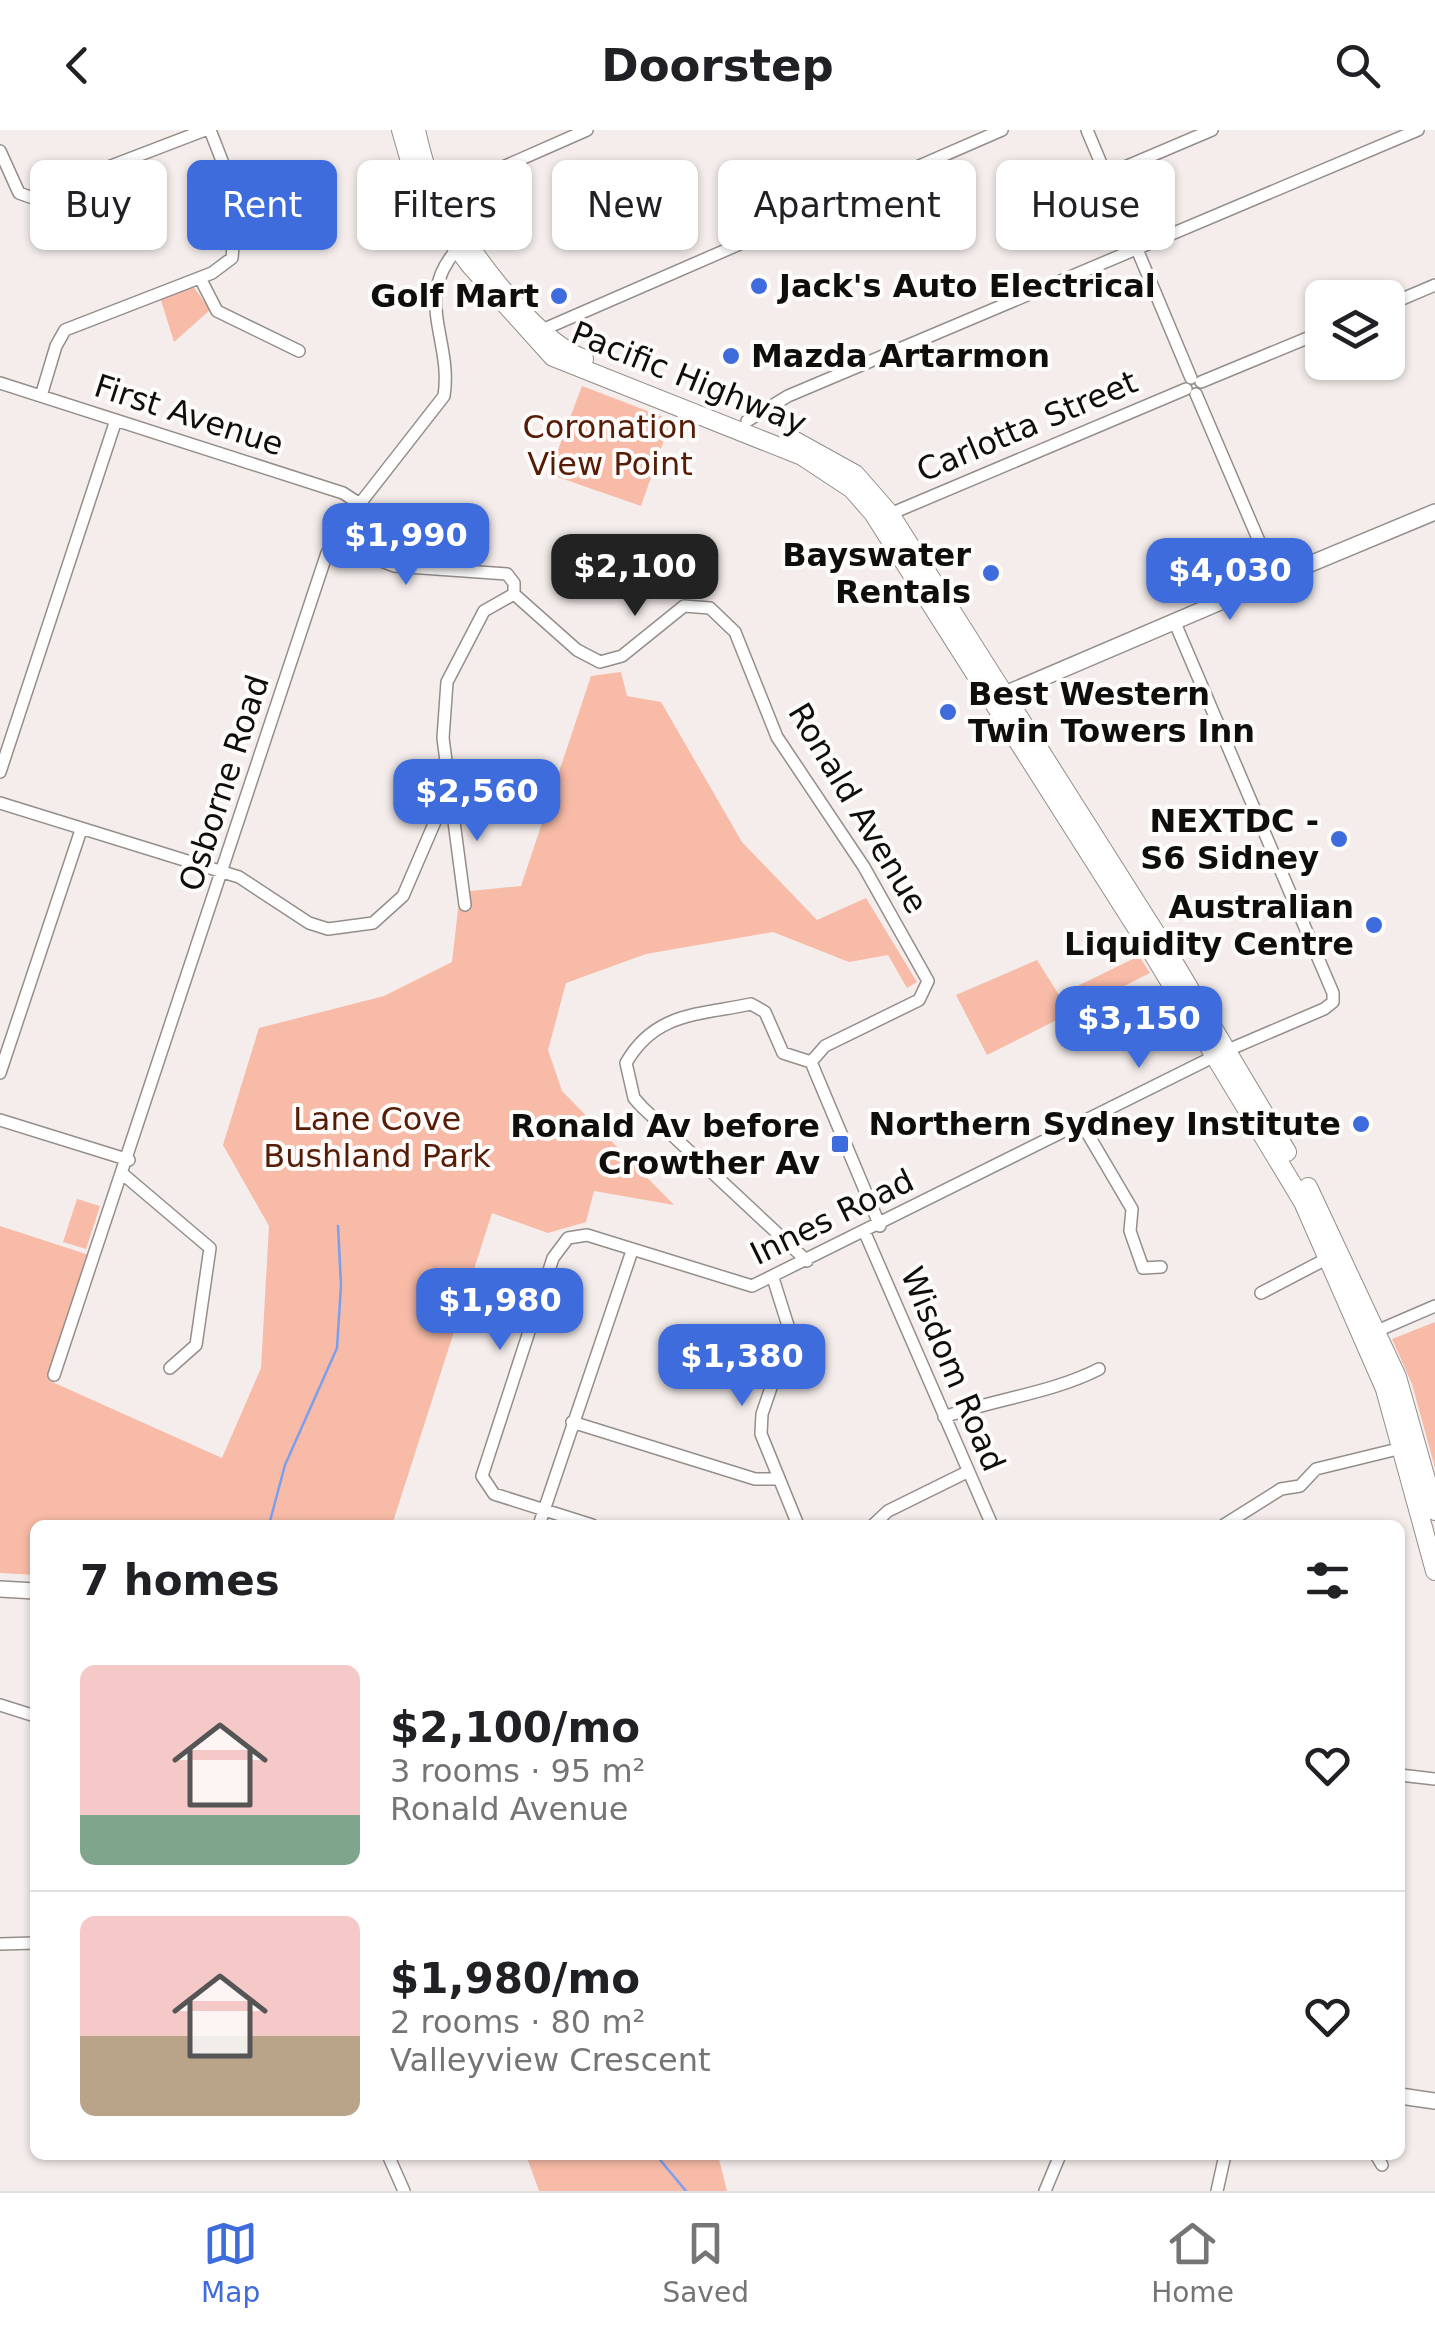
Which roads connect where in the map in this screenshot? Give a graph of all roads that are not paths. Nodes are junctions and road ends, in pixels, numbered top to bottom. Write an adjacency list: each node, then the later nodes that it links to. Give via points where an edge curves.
1 (207, 130): 9 (street, via 36,195 19,192); 19 (street, via 235,192 235,246 223,267)
2 (401, 130): 10 (main road, Pacific Highway)
3 (416, 130): 11 (main road, Pacific Highway)
4 (586, 130): 12 (street)
5 (1002, 130): 22 (street)
6 (1087, 130): 13 (street)
7 (1212, 130): 14 (street)
8 (1418, 130): 18 (street)
9 (0, 151)
10 (415, 160)
11 (423, 160)
12 (518, 160)
13 (1100, 160)
14 (1141, 160)
15 (457, 250): 30 (street, Osborne Road, via 434,295 444,396)
16 (467, 250): 37 (main road, Pacific Highway, via 552,357 792,451 852,489)
17 (468, 250): 22 (main road, Pacific Highway)
18 (1134, 251): 26 (street); 29 (street, via 788,396)
19 (200, 278): 24 (street, via 217,310); 27 (street, via 65,330)
20 (1435, 285): 21 (street)
21 (1405, 297)
22 (542, 330): 29 (main road, Pacific Highway, via 570,354)
23 (1305, 339): 26 (street, Carlotta Street)
24 (298, 350)
25 (0, 383): 27 (street, First Avenue)
26 (1194, 386): 32 (street, Carlotta Street); 34 (street)
27 (41, 396): 28 (street, First Avenue)
28 (116, 420): 30 (street, First Avenue, via 344,493); 38 (street)
29 (746, 420): 32 (main road, Pacific Highway, via 835,460)
30 (360, 504): 33 (street, Osborne Road)
31 (1435, 512): 34 (street)
32 (890, 514): 37 (main road, Pacific Highway)
33 (333, 542): 35 (street, Ronald Avenue, via 394,566 507,574); 42 (street, Osborne Road)
34 (1275, 575): 36 (street)
35 (514, 594): 39 (street, via 484,610 448,682 443,738); 45 (street, Ronald Avenue, via 600,662 622,656 692,605 715,612 739,639 777,737 864,867 928,981 919,1000 826,1046)
36 (1176, 623): 37 (street); 44 (street, Innes Road, via 1333,994 1324,1009)
37 (998, 697): 44 (main road, Pacific Highway)
38 (0, 772)
39 (449, 789): 42 (street, via 403,896 366,926 319,928); 43 (street)
40 (0, 803): 41 (street)
41 (81, 830): 42 (street); 46 (street)
42 (224, 871): 49 (street, Osborne Road)
43 (464, 905)
44 (1222, 1053): 48 (street, Innes Road); 54 (main road, Pacific Highway); 60 (main road, Pacific Highway, via 1320,1207)
45 (811, 1062): 51 (street); 55 (street, via 783,1053 765,1012 751,1004 650,1031 626,1063 642,1108)
46 (0, 1073)
47 (0, 1120): 49 (street)
48 (1082, 1124): 51 (street, Innes Road); 56 (street, via 1132,1209 1130,1231 1143,1268)
49 (128, 1160): 50 (street, Osborne Road)
50 (124, 1174): 61 (street, via 210,1248 196,1345); 63 (street, Osborne Road)
51 (880, 1226): 52 (street, Innes Road)
52 (865, 1233): 55 (street, Innes Road); 64 (street, Wisdom Road)
53 (632, 1250): 57 (street, Innes Road, via 741,1286); 65 (street); 69 (street, Innes Road, via 588,1235 568,1238 553,1258 482,1476 494,1494)
54 (1330, 1257): 58 (street); 60 (main road, Pacific Highway)
55 (807, 1261): 57 (street, Innes Road)
56 (1161, 1266)
57 (773, 1278): 68 (street, via 790,1332 760,1424)
58 (1261, 1292)
59 (1435, 1306): 60 (street)
60 (1370, 1334): 66 (main road, Pacific Highway); 70 (main road, Pacific Highway, via 1397,1377)
61 (170, 1368)
62 (1099, 1369): 64 (street, via 1062,1386)
63 (54, 1375)
64 (944, 1417): 67 (street, Wisdom Road)
65 (572, 1422): 68 (street, via 755,1479); 69 (street)
66 (1402, 1448): 76 (street, via 1316,1470 1300,1486 1280,1489); 77 (main road, Pacific Highway)
67 (966, 1472): 74 (street); 75 (street, Wisdom Road)
68 (777, 1479): 73 (street)
69 (544, 1510): 71 (street); 72 (street)
70 (1435, 1511)
71 (541, 1520)
72 (576, 1520)
73 (796, 1520)
74 (878, 1520)
75 (990, 1520)
76 (1232, 1520)
77 (1435, 1571)
78 (0, 1589): 79 (street)
79 (30, 1591)
80 (0, 1705): 81 (street)
81 (30, 1714)
82 (1405, 1776): 83 (street)
83 (1435, 1780)
84 (0, 1944): 85 (street)
85 (30, 1944)
86 (1405, 2097): 87 (street)
87 (1435, 2101)
88 (390, 2160): 91 (street)
89 (1058, 2160): 92 (street)
90 (1224, 2160): 93 (street)
91 (404, 2191)
92 (1044, 2191)
93 (1217, 2191)

